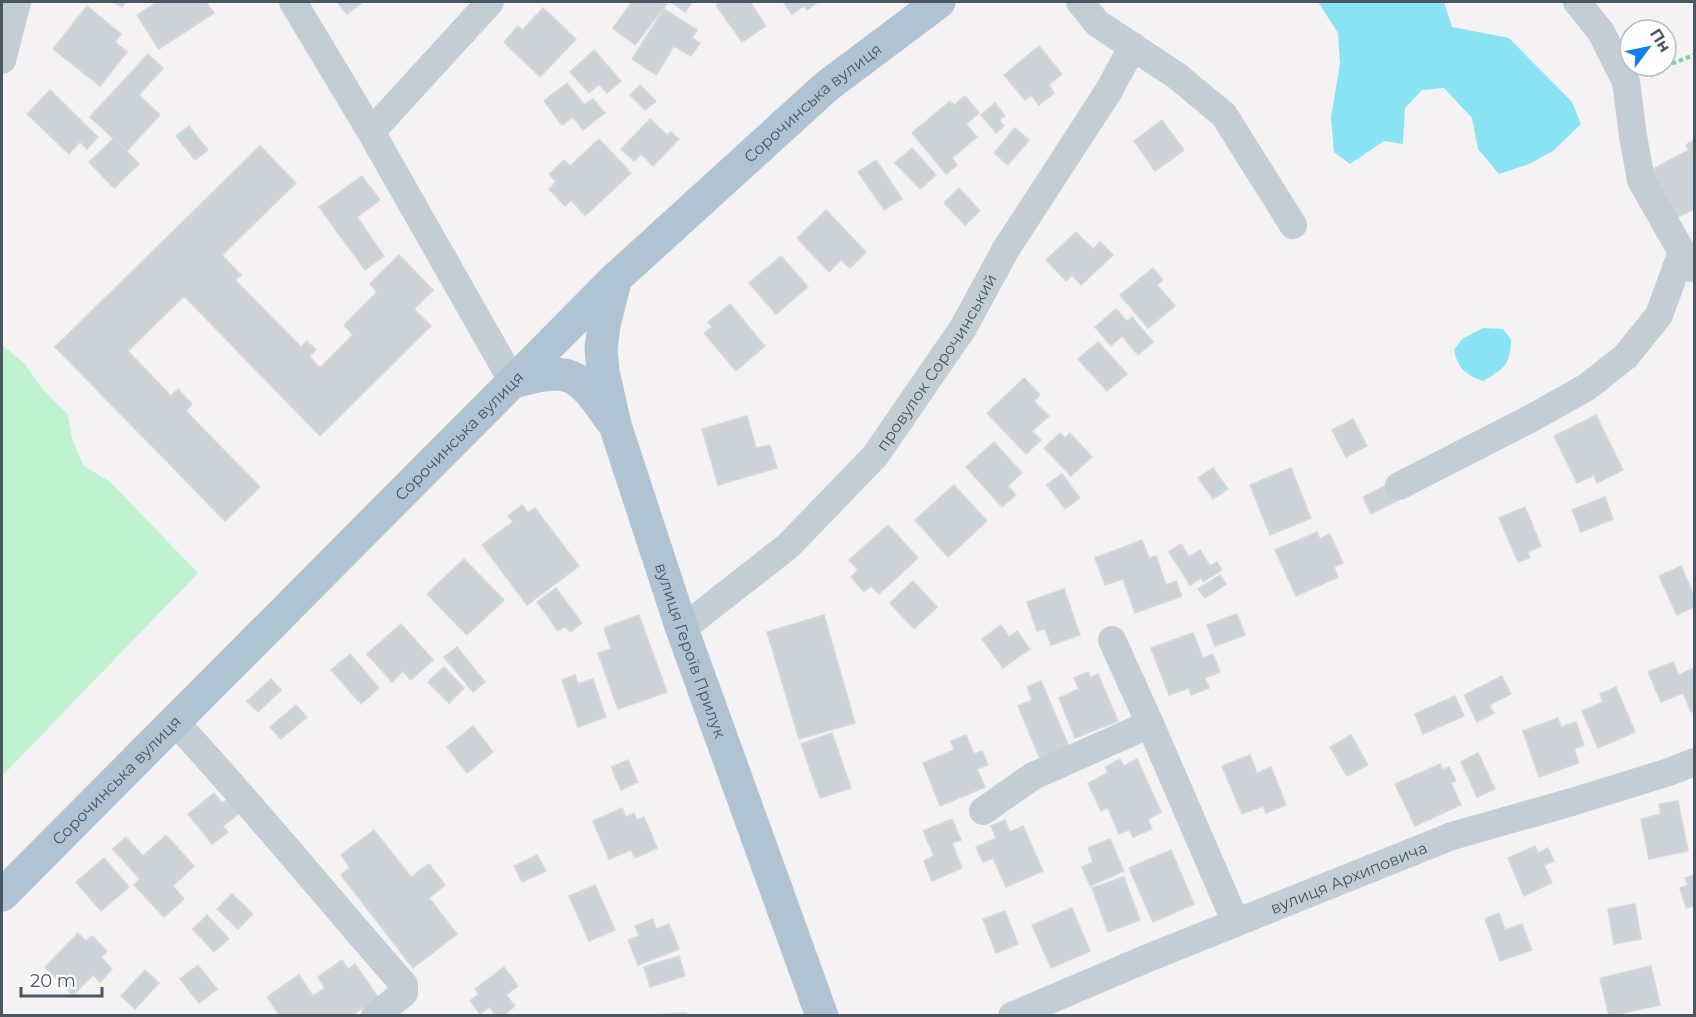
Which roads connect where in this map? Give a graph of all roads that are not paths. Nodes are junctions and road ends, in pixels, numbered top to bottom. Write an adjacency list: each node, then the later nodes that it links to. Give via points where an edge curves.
1 (17, 2): 8 (street)
2 (293, 2): 9 (street)
3 (490, 2): 9 (street)
4 (939, 2): 12 (main road, Сорочинська вулиця, via 827,86)
5 (1080, 2): 7 (street, via 1097,22)
6 (1577, 2): 11 (street, via 1601,32 1626,82 1641,180)
7 (1133, 46): 10 (street, via 1224,115); 16 (street, провулок Сорочинський, via 1108,92 1006,249 963,328 875,456 788,546)
8 (2, 60)
9 (371, 132): 13 (street)
10 (1293, 225)
11 (1688, 264): 15 (street, via 1659,315 1626,356 1587,387)
12 (616, 278): 13 (main road, Сорочинська вулиця); 14 (main road, вулиця Героїв Прилук, via 601,348)
13 (513, 382): 14 (main road, via 554,373 570,376 584,384); 18 (main road, Сорочинська вулиця)
14 (615, 425): 16 (main road, вулиця Героїв Прилук)
15 (1399, 486)
16 (682, 629): 25 (main road, вулиця Героїв Прилук)
17 (1112, 640): 19 (street)
18 (175, 722): 22 (main road, Сорочинська вулиця); 24 (street, via 404,985 404,993)
19 (1150, 724): 21 (street, via 1033,776); 23 (street)
20 (1695, 762): 23 (street, вулиця Архиповича, via 1452,836)
21 (983, 811)
22 (2, 895)
23 (1236, 923): 26 (street, вулиця Архиповича)
24 (375, 1016)
25 (822, 1016)
26 (1012, 1016)

